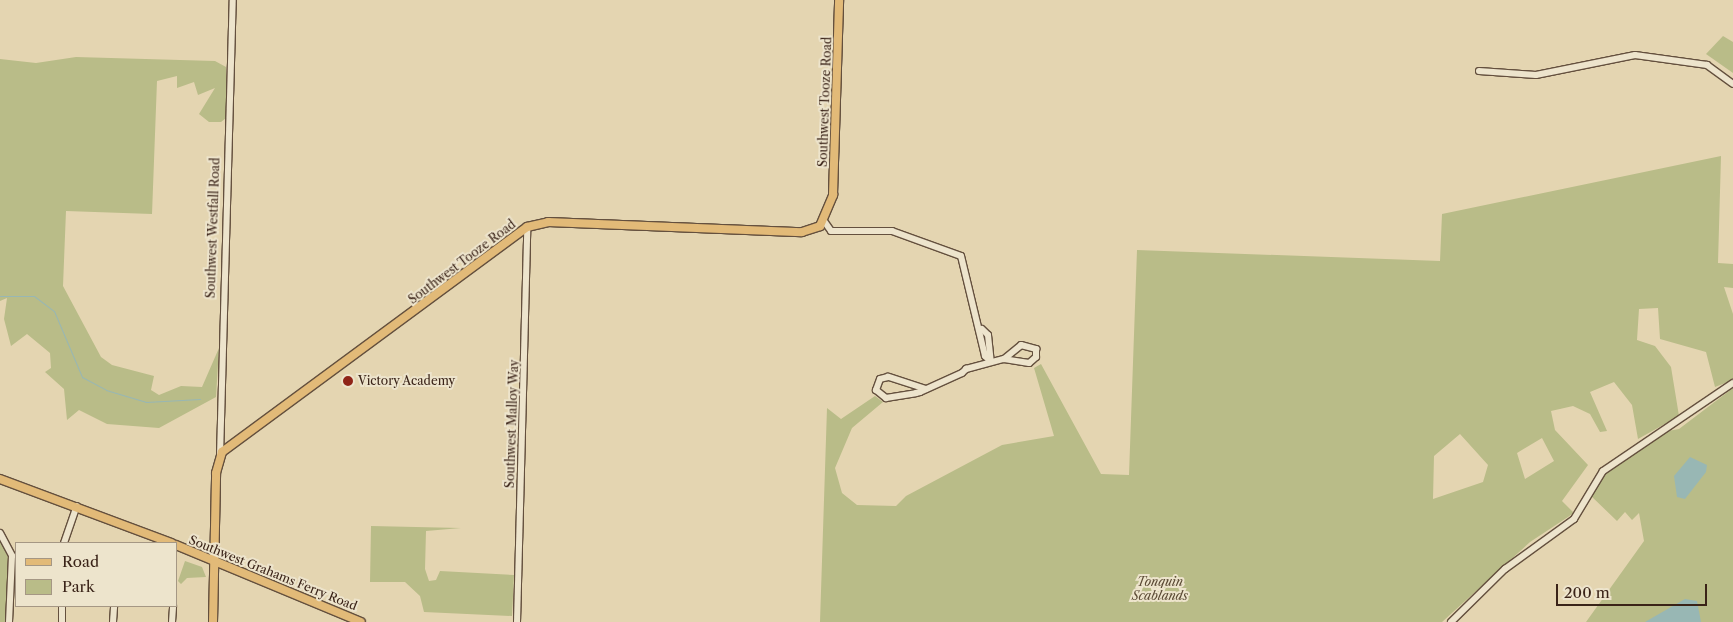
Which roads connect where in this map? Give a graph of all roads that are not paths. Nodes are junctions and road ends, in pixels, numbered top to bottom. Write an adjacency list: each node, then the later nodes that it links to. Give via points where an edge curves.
1 (233, 0): 11 (street, Southwest Westfall Road)
2 (839, 0): 5 (main road, Southwest Tooze Road, via 833,195)
3 (1479, 71): 4 (street, via 1536,75 1635,55 1708,65)
4 (1733, 84)
5 (824, 221): 6 (main road, Southwest Tooze Road, via 802,232 548,222); 8 (street, via 831,231 892,231 952,250 966,264 982,329 985,356)
6 (527, 227): 11 (main road, Southwest Tooze Road); 28 (street, Southwest Malloy Way)
7 (1004, 359): 7 (street, via 1029,363 1036,358 1036,349 1021,345); 8 (street)
8 (991, 362): 10 (street)
9 (1733, 383): 29 (street, via 1664,434 1603,471 1574,519 1505,569)
10 (926, 389): 10 (street, via 890,398 876,390 880,379 888,377)
11 (220, 456): 18 (main road)
12 (0, 479): 13 (main road, Southwest Grahams Ferry Road)
13 (77, 506): 15 (street); 16 (main road, Southwest Grahams Ferry Road)
14 (0, 534): 22 (street, via 12,556)
15 (64, 542)
16 (168, 542)
17 (178, 546): 18 (main road, Southwest Grahams Ferry Road)
18 (214, 560): 26 (main road); 27 (main road, Southwest Grahams Ferry Road)
19 (62, 607): 23 (street)
20 (114, 607): 24 (street)
21 (173, 607): 25 (street)
22 (9, 622)
23 (62, 622)
24 (113, 622)
25 (172, 622)
26 (212, 622)
27 (361, 622)
28 (517, 622)
29 (1451, 622)

